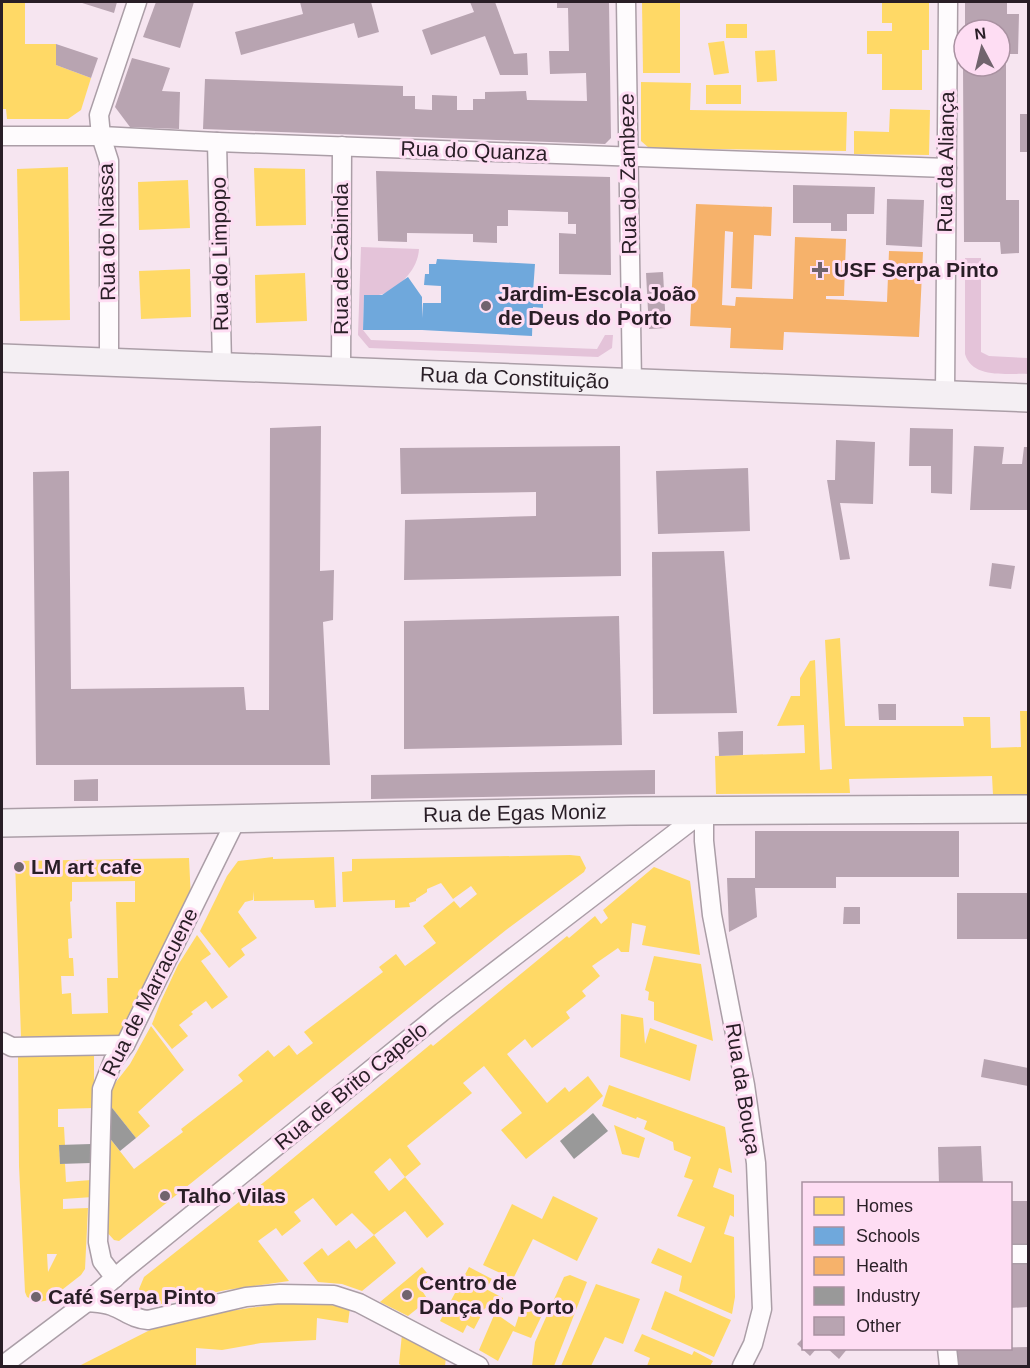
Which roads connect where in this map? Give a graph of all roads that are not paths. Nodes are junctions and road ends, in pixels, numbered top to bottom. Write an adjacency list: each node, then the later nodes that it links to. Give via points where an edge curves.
1 (137, 2): 5 (street, Rua do Niassa, via 99,115)
2 (626, 2): 8 (street, Rua do Zambeze)
3 (948, 2): 9 (street, Rua da Aliança)
4 (2, 136): 5 (street, Rua do Quanza)
5 (100, 136): 6 (street, Rua do Quanza); 11 (street, Rua do Niassa, via 109,161)
6 (217, 142): 7 (street, Rua do Quanza); 12 (street, Rua do Limpopo)
7 (342, 146): 8 (street, Rua do Quanza); 13 (street, Rua de Cabinda)
8 (628, 157): 9 (street, Rua do Quanza); 14 (street, Rua do Zambeze)
9 (947, 168): 15 (street, Rua da Aliança)
10 (2, 358): 11 (main road, Rua da Constituição)
11 (109, 361): 12 (main road, Rua da Constituição)
12 (222, 365): 13 (main road, Rua da Constituição)
13 (341, 372): 14 (main road, Rua da Constituição)
14 (632, 383): 15 (main road, Rua da Constituição)
15 (945, 394): 16 (main road, Rua da Constituição)
16 (1029, 398)
17 (1029, 809): 18 (main road, Rua de Egas Moniz)
18 (704, 811): 19 (main road, Rua de Egas Moniz); 25 (street, Rua de Brito Capelo, via 442,1012); 30 (street, Rua da Bouça, via 711,915 745,1085 756,1163 762,1309 753,1344)
19 (237, 818): 20 (main road, Rua de Egas Moniz); 22 (street, Rua de Marracuene)
20 (2, 823)
21 (2, 1042): 22 (street, via 12,1047)
22 (125, 1045): 25 (street, Rua de Marracuene, via 113,1061 102,1089 98,1242 102,1261)
23 (1012, 1254): 24 (street)
24 (1029, 1254)
25 (115, 1278): 26 (street, Rua de Brito Capelo)
26 (87, 1302): 28 (street, Rua de Brito Capelo); 29 (street, via 104,1303 136,1319 148,1320 246,1296 334,1295 359,1303)
27 (947, 1350): 31 (street)
28 (2, 1366)
29 (479, 1366)
30 (742, 1366)
31 (949, 1366)

